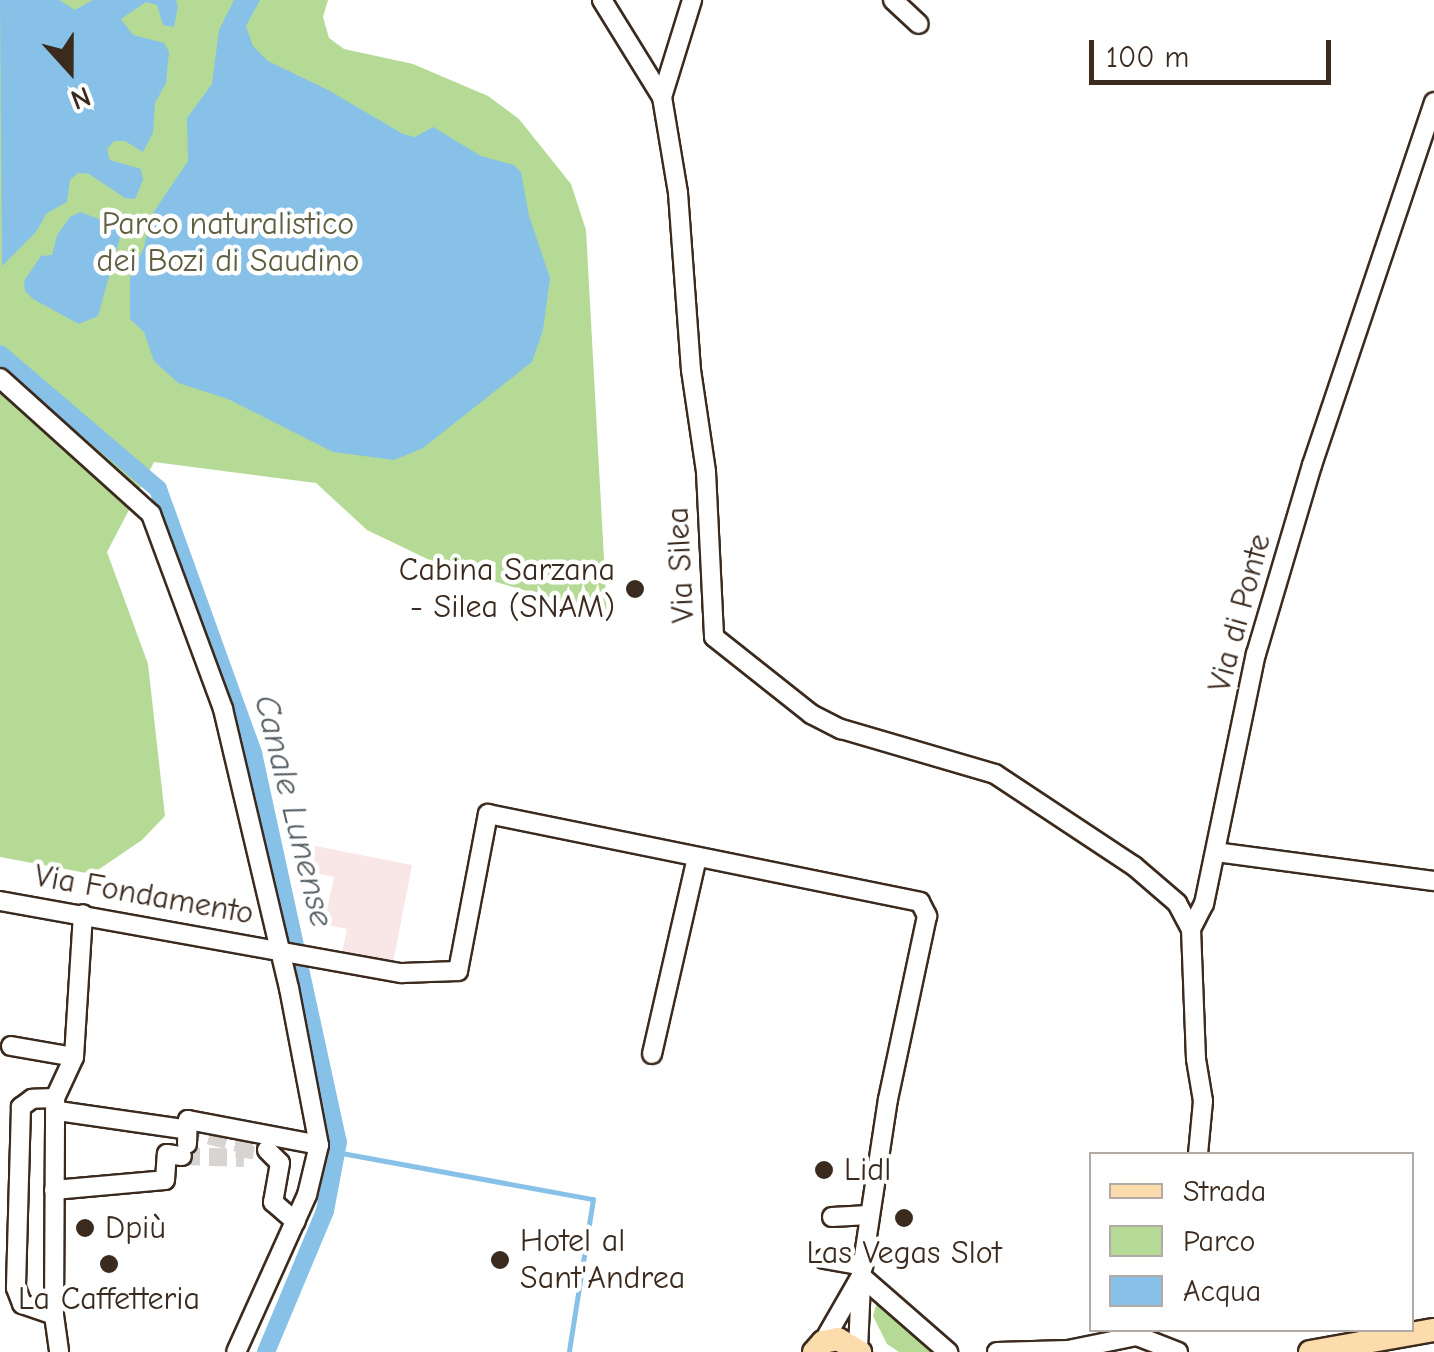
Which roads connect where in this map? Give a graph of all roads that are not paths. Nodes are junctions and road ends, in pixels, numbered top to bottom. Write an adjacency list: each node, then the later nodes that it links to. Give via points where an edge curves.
1 (602, 0): 5 (street, Via Silea)
2 (692, 0): 5 (street)
3 (893, 0): 4 (street)
4 (918, 24)
5 (662, 97): 13 (street, Via Silea, via 706,472 714,638 811,714 841,729 995,774 1134,866 1177,903)
6 (1434, 102): 8 (street, Via di Ponte, via 1262,635)
7 (0, 378): 14 (street, Via Fondamento, via 151,514 223,709)
8 (1216, 852): 10 (street); 13 (street, Via di Ponte)
9 (697, 858): 14 (street, via 488,814 458,971 402,972); 16 (street); 25 (street, via 926,907)
10 (1434, 881)
11 (0, 902): 12 (street, Via Fondamento)
12 (83, 914): 14 (street, Via Fondamento); 17 (street)
13 (1191, 929): 22 (street, Via di Ponte, via 1203,1101)
14 (279, 949): 20 (street)
15 (11, 1046): 17 (street)
16 (652, 1054)
17 (74, 1057): 18 (street)
18 (56, 1105): 19 (street); 23 (street); 24 (street, via 32,1098 21,1107)
19 (184, 1143): 20 (street, via 188,1120); 23 (street, via 167,1154 165,1180)
20 (319, 1144): 27 (street)
21 (267, 1150): 27 (street, via 280,1163 273,1202)
22 (1198, 1152)
23 (54, 1190): 30 (street)
24 (9, 1201): 30 (street, via 22,1304)
25 (869, 1215): 26 (street); 29 (street)
26 (832, 1216)
27 (296, 1222): 36 (street)
28 (824, 1259): 29 (street)
29 (862, 1271): 33 (street); 34 (street); 37 (street)
30 (54, 1315): 35 (street)
31 (1434, 1330): 40 (main road)
32 (1136, 1339): 38 (street); 39 (street)
33 (814, 1349): 34 (main road, via 838,1339)
34 (859, 1351)
35 (58, 1352)
36 (236, 1352)
37 (948, 1352)
38 (997, 1352)
39 (1178, 1352)
40 (1310, 1352)

